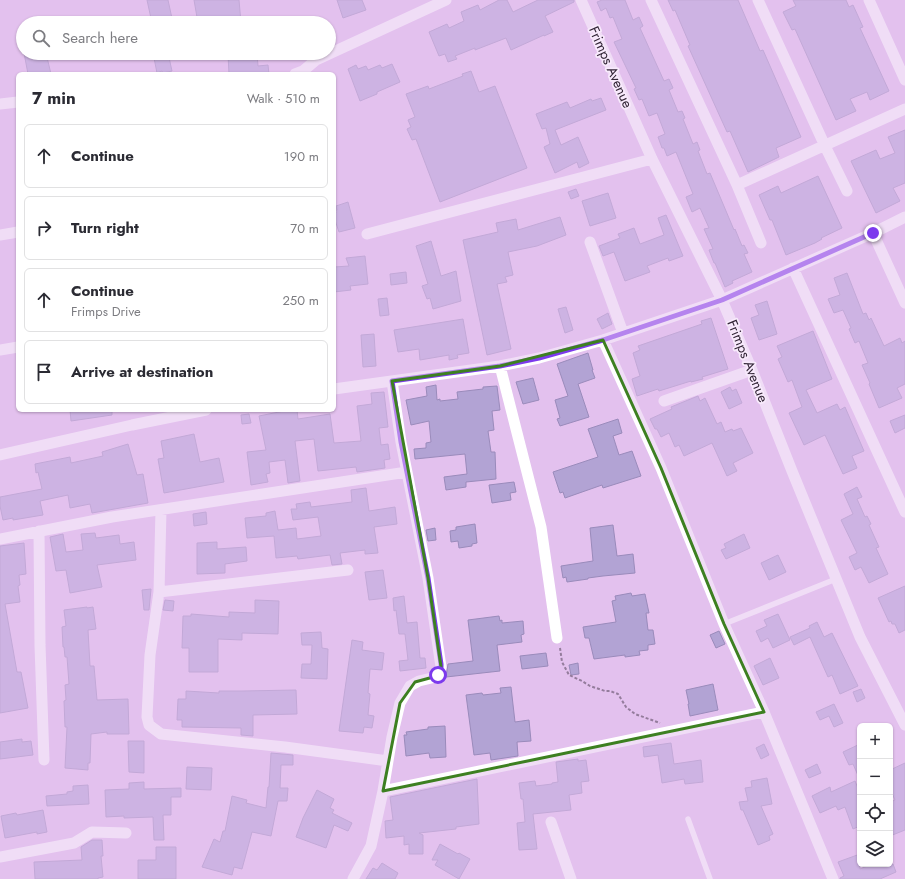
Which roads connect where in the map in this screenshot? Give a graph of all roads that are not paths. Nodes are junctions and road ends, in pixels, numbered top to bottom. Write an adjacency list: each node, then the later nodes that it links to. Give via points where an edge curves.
1 (446, 0): 6 (street)
2 (581, 0): 14 (street, Frimps Avenue)
3 (651, 0): 15 (street)
4 (758, 0): 13 (street)
5 (869, 0): 9 (street)
6 (336, 51)
7 (316, 60): 8 (street)
8 (300, 72)
9 (905, 80)
10 (16, 102): 11 (street)
11 (0, 104)
12 (905, 109): 13 (street)
13 (825, 146): 15 (street); 16 (street)
14 (652, 159): 20 (street); 25 (street, Frimps Avenue)
15 (737, 185): 23 (street)
16 (847, 191)
17 (905, 217): 19 (street)
18 (16, 232): 21 (street)
19 (873, 233): 24 (street); 26 (street)
20 (367, 234)
21 (0, 235)
22 (590, 242): 27 (street)
23 (761, 243)
24 (793, 268): 25 (street); 40 (street)
25 (722, 300): 27 (street); 32 (street, Frimps Avenue)
26 (905, 303)
27 (622, 333): 28 (street)
28 (603, 340): 31 (street); 46 (street, via 661,468)
29 (16, 347): 30 (street)
30 (0, 350)
31 (500, 366): 33 (street); 47 (street, via 540,527)
32 (752, 370): 35 (street); 44 (street, Frimps Avenue)
33 (392, 381): 34 (street); 38 (street)
34 (336, 389)
35 (664, 401)
36 (196, 412): 37 (street)
37 (0, 455)
38 (408, 472): 39 (street); 51 (street, via 428,578 441,667 436,677 415,682 407,690 400,703)
39 (161, 510): 41 (street); 45 (street)
40 (905, 512)
41 (39, 531): 42 (street); 50 (street)
42 (0, 539)
43 (348, 570): 45 (street)
44 (836, 579): 46 (lane); 49 (street, Frimps Avenue, via 860,637)
45 (159, 592): 51 (street, via 150,655 147,717 149,725 154,730 161,734)
46 (724, 624): 48 (street)
47 (557, 638)
48 (764, 712): 52 (street); 60 (street)
49 (905, 725)
50 (44, 760)
51 (388, 761): 52 (street)
52 (383, 791): 57 (street, via 371,846)
53 (688, 819): 59 (lane)
54 (551, 822): 58 (street)
55 (126, 833): 56 (street, via 92,832 74,843)
56 (0, 857)
57 (353, 879)
58 (571, 879)
59 (710, 879)
60 (833, 879)

